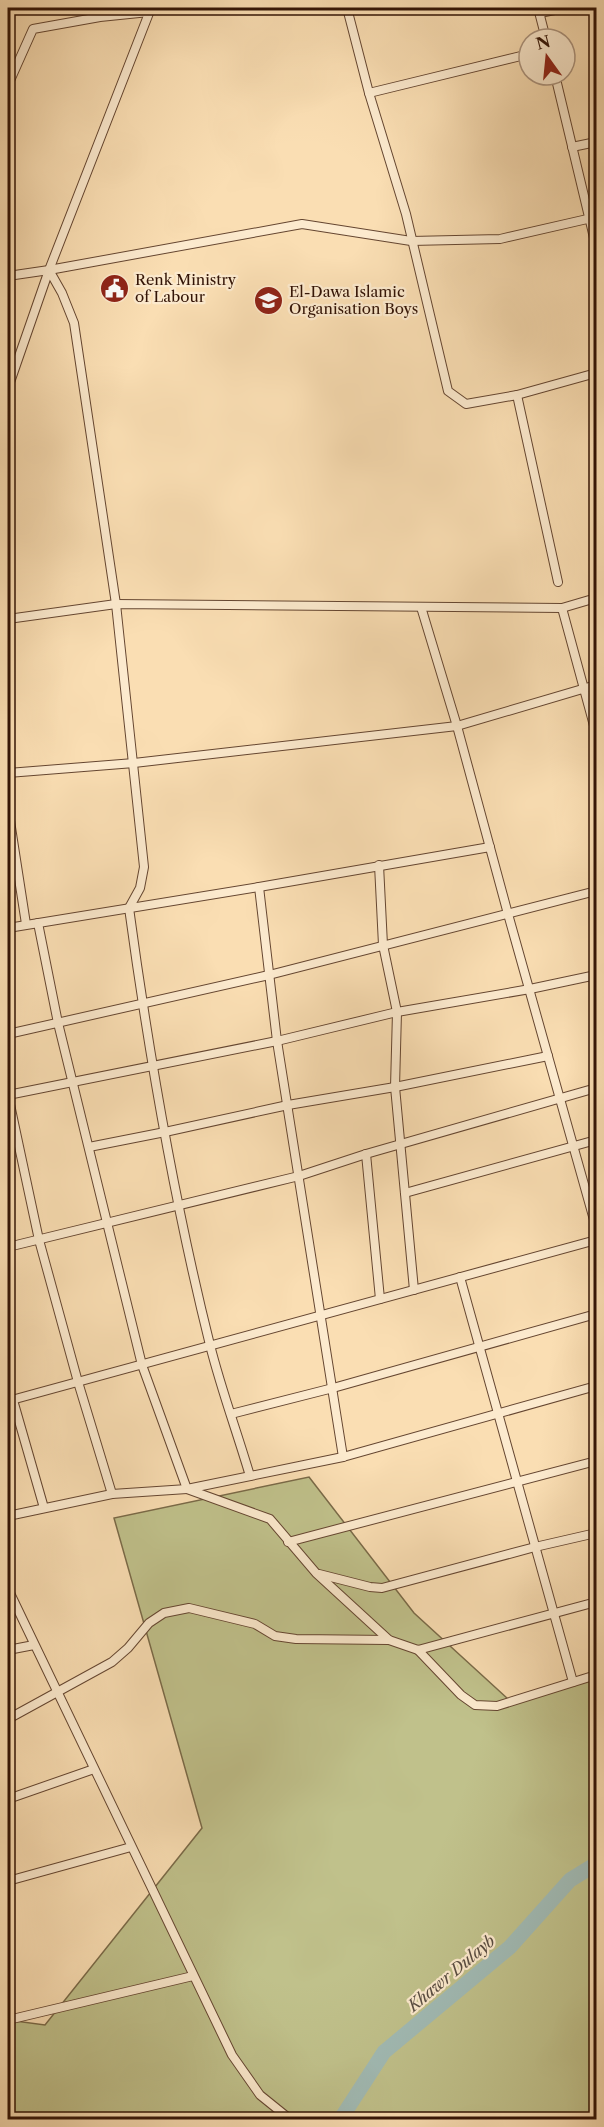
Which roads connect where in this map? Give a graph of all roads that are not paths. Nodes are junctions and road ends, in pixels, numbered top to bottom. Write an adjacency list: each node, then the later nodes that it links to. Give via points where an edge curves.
1 (347, 8): 9 (street)
2 (564, 8): 4 (street)
3 (150, 10): 7 (street, via 33,29); 15 (street)
4 (539, 10): 5 (street)
5 (543, 27)
6 (517, 57): 9 (street)
7 (8, 85)
8 (558, 87): 11 (street)
9 (369, 93): 13 (street)
10 (597, 142): 11 (street)
11 (572, 147): 12 (street)
12 (593, 218): 13 (street, via 501,239); 14 (street)
13 (411, 241): 15 (street, via 303,224); 19 (street, via 448,391 466,404)
14 (597, 246)
15 (49, 270): 16 (street); 18 (street); 22 (street, via 74,323)
16 (8, 276)
17 (597, 373): 19 (street)
18 (8, 388)
19 (517, 395): 20 (street)
20 (558, 582)
21 (597, 598): 24 (street)
22 (116, 604): 23 (street); 25 (street); 30 (street)
23 (421, 607): 24 (street); 28 (street)
24 (562, 608): 27 (street)
25 (8, 619)
26 (597, 685): 27 (street)
27 (585, 688): 28 (street); 29 (street)
28 (457, 726): 30 (street); 33 (street)
29 (597, 733)
30 (134, 763): 31 (street); 37 (street, via 144,867 140,888)
31 (8, 773)
32 (8, 808): 40 (street)
33 (490, 847): 34 (street); 38 (street)
34 (379, 865): 35 (street); 42 (street)
35 (260, 887): 37 (street); 43 (street)
36 (597, 891): 38 (street)
37 (129, 908): 39 (street); 46 (street)
38 (508, 914): 42 (street); 45 (street)
39 (38, 923): 40 (street); 48 (street)
40 (26, 924): 41 (street)
41 (8, 928)
42 (383, 945): 43 (street); 47 (street)
43 (268, 975): 46 (street); 50 (street)
44 (597, 975): 45 (street)
45 (530, 989): 47 (street); 51 (street)
46 (142, 1003): 48 (street); 52 (street)
47 (397, 1012): 50 (street); 54 (street)
48 (58, 1023): 49 (street); 53 (street)
49 (8, 1034)
50 (277, 1041): 52 (street); 58 (street)
51 (548, 1056): 54 (street); 57 (street)
52 (152, 1065): 53 (street); 59 (street)
53 (72, 1082): 56 (street); 63 (street)
54 (395, 1087): 58 (street); 61 (street)
55 (597, 1088): 57 (street)
56 (8, 1095): 70 (street)
57 (560, 1099): 61 (street); 62 (street)
58 (288, 1105): 59 (street); 65 (street)
59 (165, 1132): 63 (street); 67 (street)
60 (597, 1140): 62 (street)
61 (400, 1145): 64 (street); 66 (street)
62 (574, 1146): 66 (street); 69 (street)
63 (88, 1147): 68 (street)
64 (366, 1154): 65 (street); 75 (street)
65 (299, 1176): 67 (street); 77 (street)
66 (405, 1193): 74 (street)
67 (178, 1206): 68 (street); 79 (street)
68 (107, 1223): 70 (street); 80 (street)
69 (597, 1227)
70 (39, 1240): 72 (street); 81 (street)
71 (597, 1240): 73 (street)
72 (8, 1247)
73 (460, 1277): 74 (street); 78 (street)
74 (414, 1290): 75 (street)
75 (380, 1299): 77 (street)
76 (597, 1314): 78 (street)
77 (321, 1317): 79 (street); 83 (street)
78 (480, 1345): 83 (street); 85 (street)
79 (211, 1347): 80 (street); 86 (street)
80 (142, 1365): 81 (street); 91 (street)
81 (78, 1382): 84 (street); 92 (street)
82 (597, 1386): 85 (street)
83 (333, 1388): 86 (street); 87 (street)
84 (10, 1400): 93 (street)
85 (499, 1412): 87 (street); 90 (street)
86 (231, 1414): 89 (street)
87 (343, 1457): 89 (street)
88 (597, 1461): 90 (street)
89 (250, 1476): 91 (street)
90 (518, 1481): 96 (street); 97 (street)
91 (187, 1489): 92 (street); 96 (street, via 270,1519)
92 (112, 1494): 93 (street)
93 (44, 1508): 94 (street)
94 (8, 1516)
95 (597, 1533): 97 (street)
96 (288, 1542): 98 (street)
97 (535, 1547): 98 (street, via 382,1588); 101 (street)
98 (316, 1573): 102 (street)
99 (8, 1589): 103 (street)
100 (597, 1602): 101 (street)
101 (555, 1613): 105 (street); 107 (street)
102 (389, 1640): 105 (street); 108 (street, via 275,1636 255,1624 189,1608 164,1612 112,1662)
103 (34, 1645): 104 (street); 108 (street)
104 (8, 1650)
105 (417, 1650): 107 (street, via 475,1705 497,1706)
106 (597, 1675): 107 (street)
107 (573, 1682)
108 (57, 1693): 109 (street); 110 (street)
109 (8, 1719)
110 (94, 1769): 111 (street); 112 (street)
111 (8, 1799)
112 (131, 1847): 113 (street); 114 (street)
113 (8, 1881)
114 (193, 1976): 115 (street); 117 (street, via 232,2055 260,2095)
115 (8, 2020)
116 (597, 2114): 118 (street)
117 (291, 2120)
118 (582, 2120)

